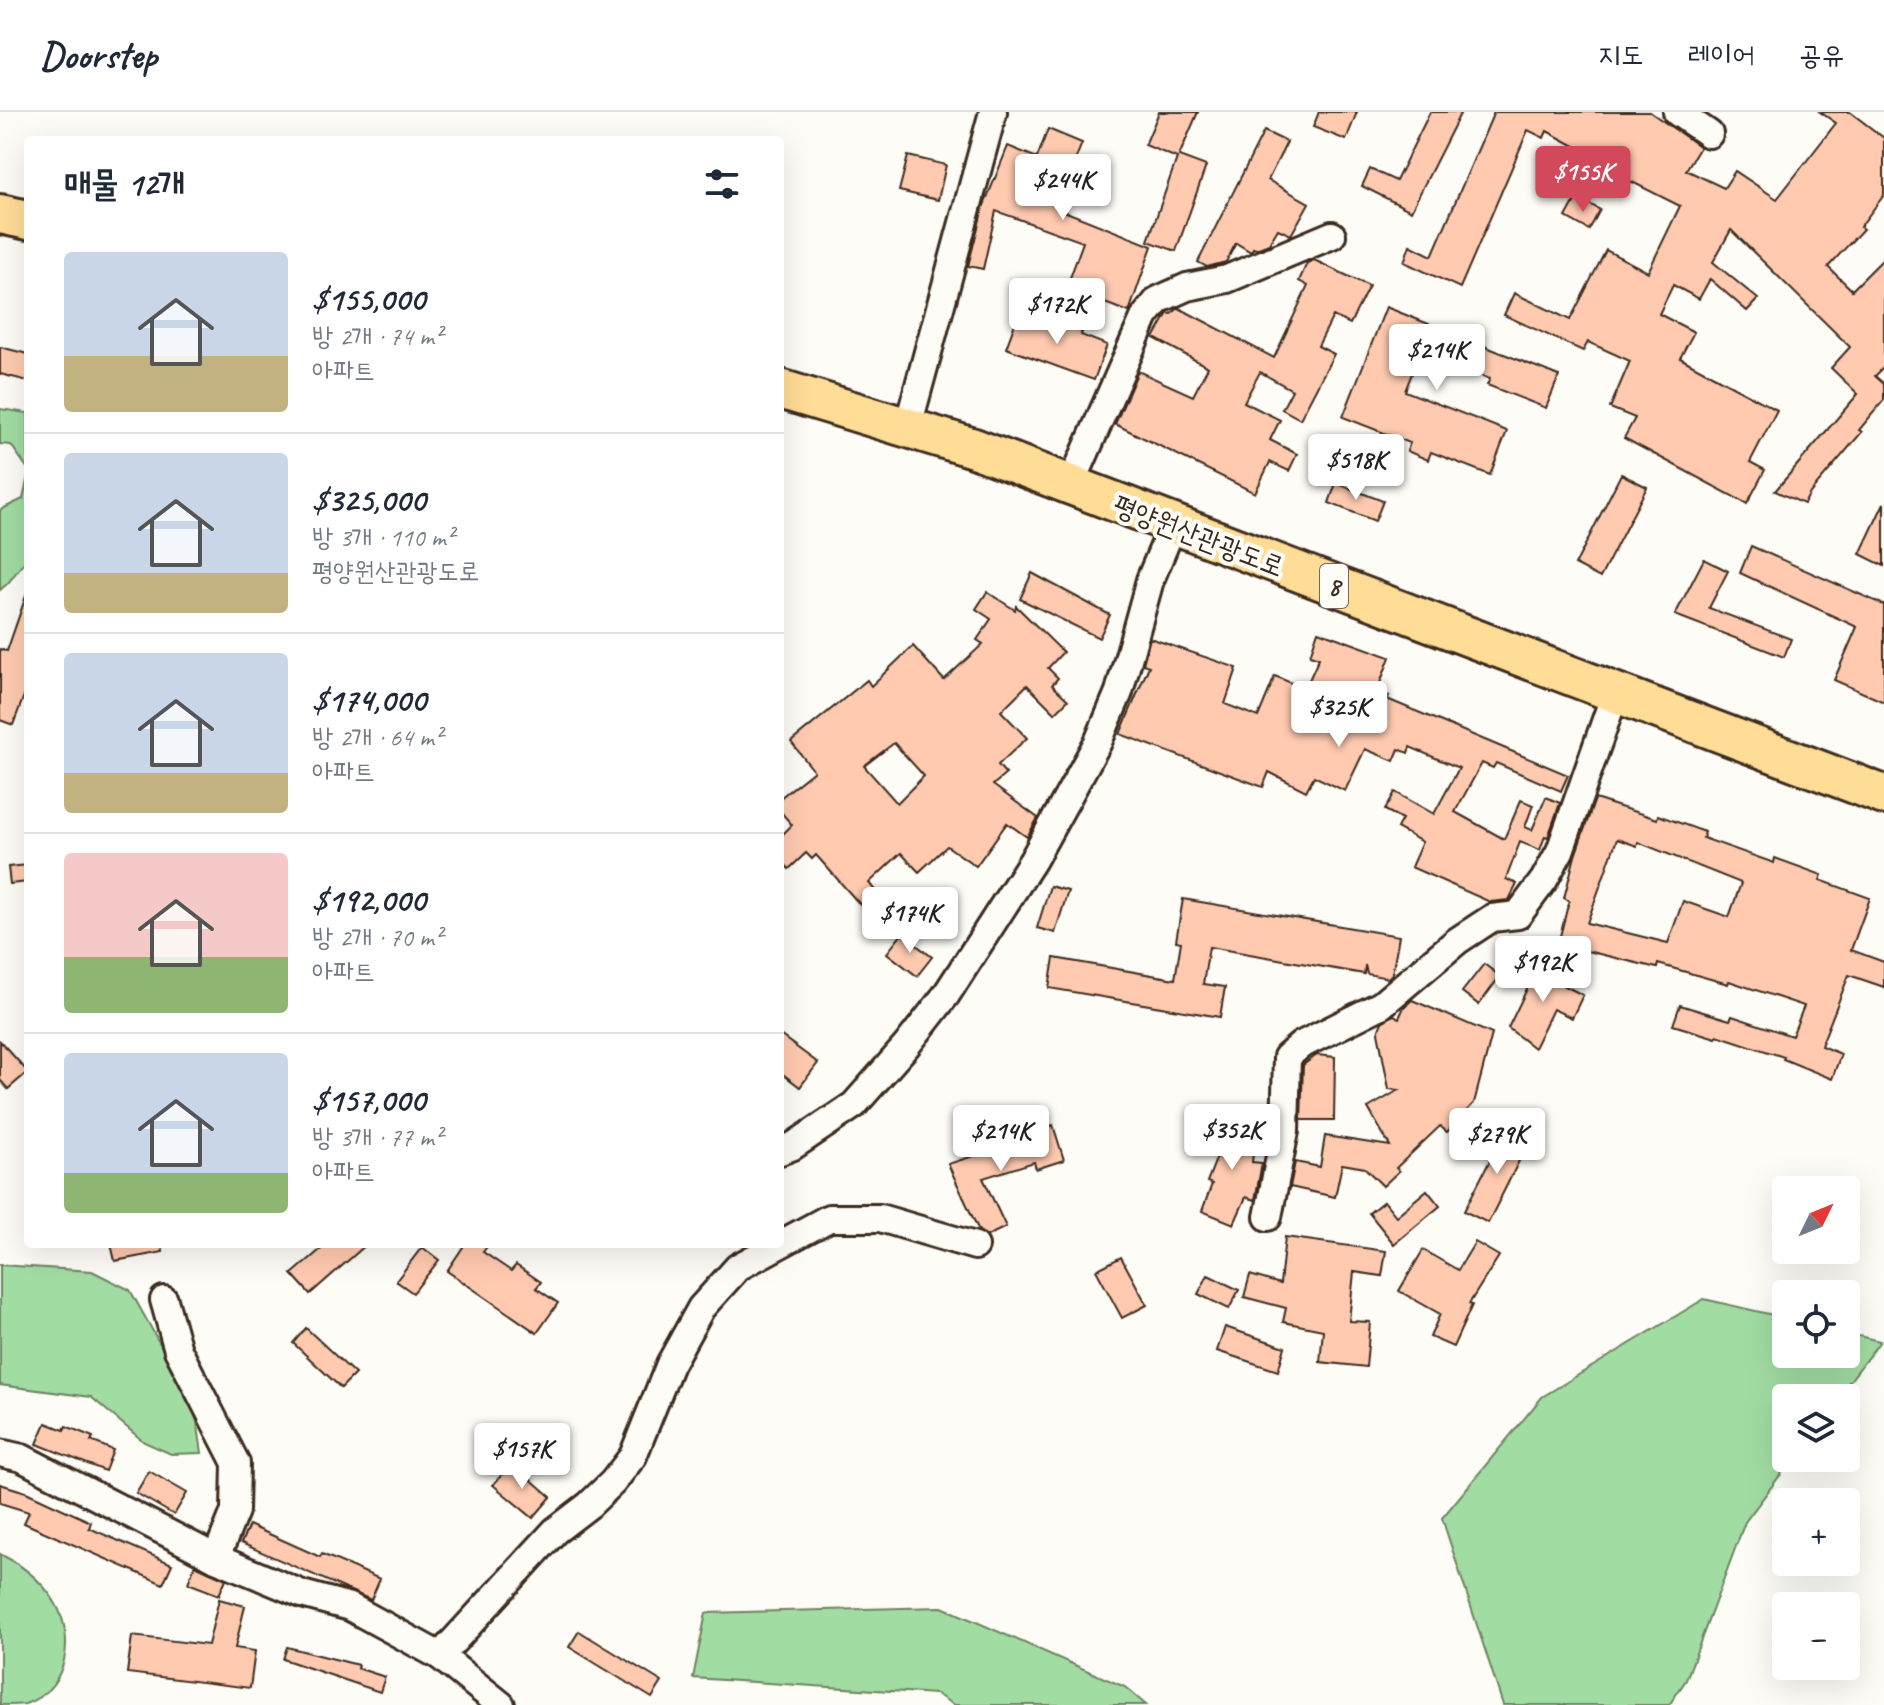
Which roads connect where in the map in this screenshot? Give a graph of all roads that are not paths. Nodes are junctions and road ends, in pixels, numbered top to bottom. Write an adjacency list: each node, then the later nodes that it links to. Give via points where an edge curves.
1 (993, 112): 8 (street)
2 (1677, 112): 3 (street)
3 (1709, 134)
4 (0, 214): 5 (highway)
5 (24, 219)
6 (1332, 235): 9 (street, via 1227,279 1158,300 1145,316)
7 (784, 390): 8 (highway, 평양원산관광도로 / 8)
8 (908, 426): 9 (highway, 평양원산관광도로 / 8)
9 (1071, 485): 10 (highway, 평양원산관광도로 / 8)
10 (1173, 525): 11 (highway, 평양원산관광도로 / 8); 13 (street, via 1150,580 1119,692 1098,742 1033,860 946,995 907,1045 854,1105)
11 (1615, 694): 12 (highway, 평양원산관광도로 / 8); 14 (street, via 1560,851 1518,915 1492,918 1381,1005 1287,1057 1285,1131)
12 (1884, 795)
13 (784, 1149)
14 (1268, 1217)
15 (784, 1242): 16 (street, via 829,1218 880,1218)
16 (975, 1246)
17 (773, 1248): 21 (street, via 738,1267 701,1308 670,1364 633,1456 613,1482 555,1531)
18 (164, 1300): 20 (street, via 178,1350 236,1463 235,1511)
19 (0, 1453): 20 (street, via 22,1458)
20 (216, 1558): 21 (street, via 302,1594 350,1607)
21 (440, 1656): 22 (street)
22 (501, 1705)

